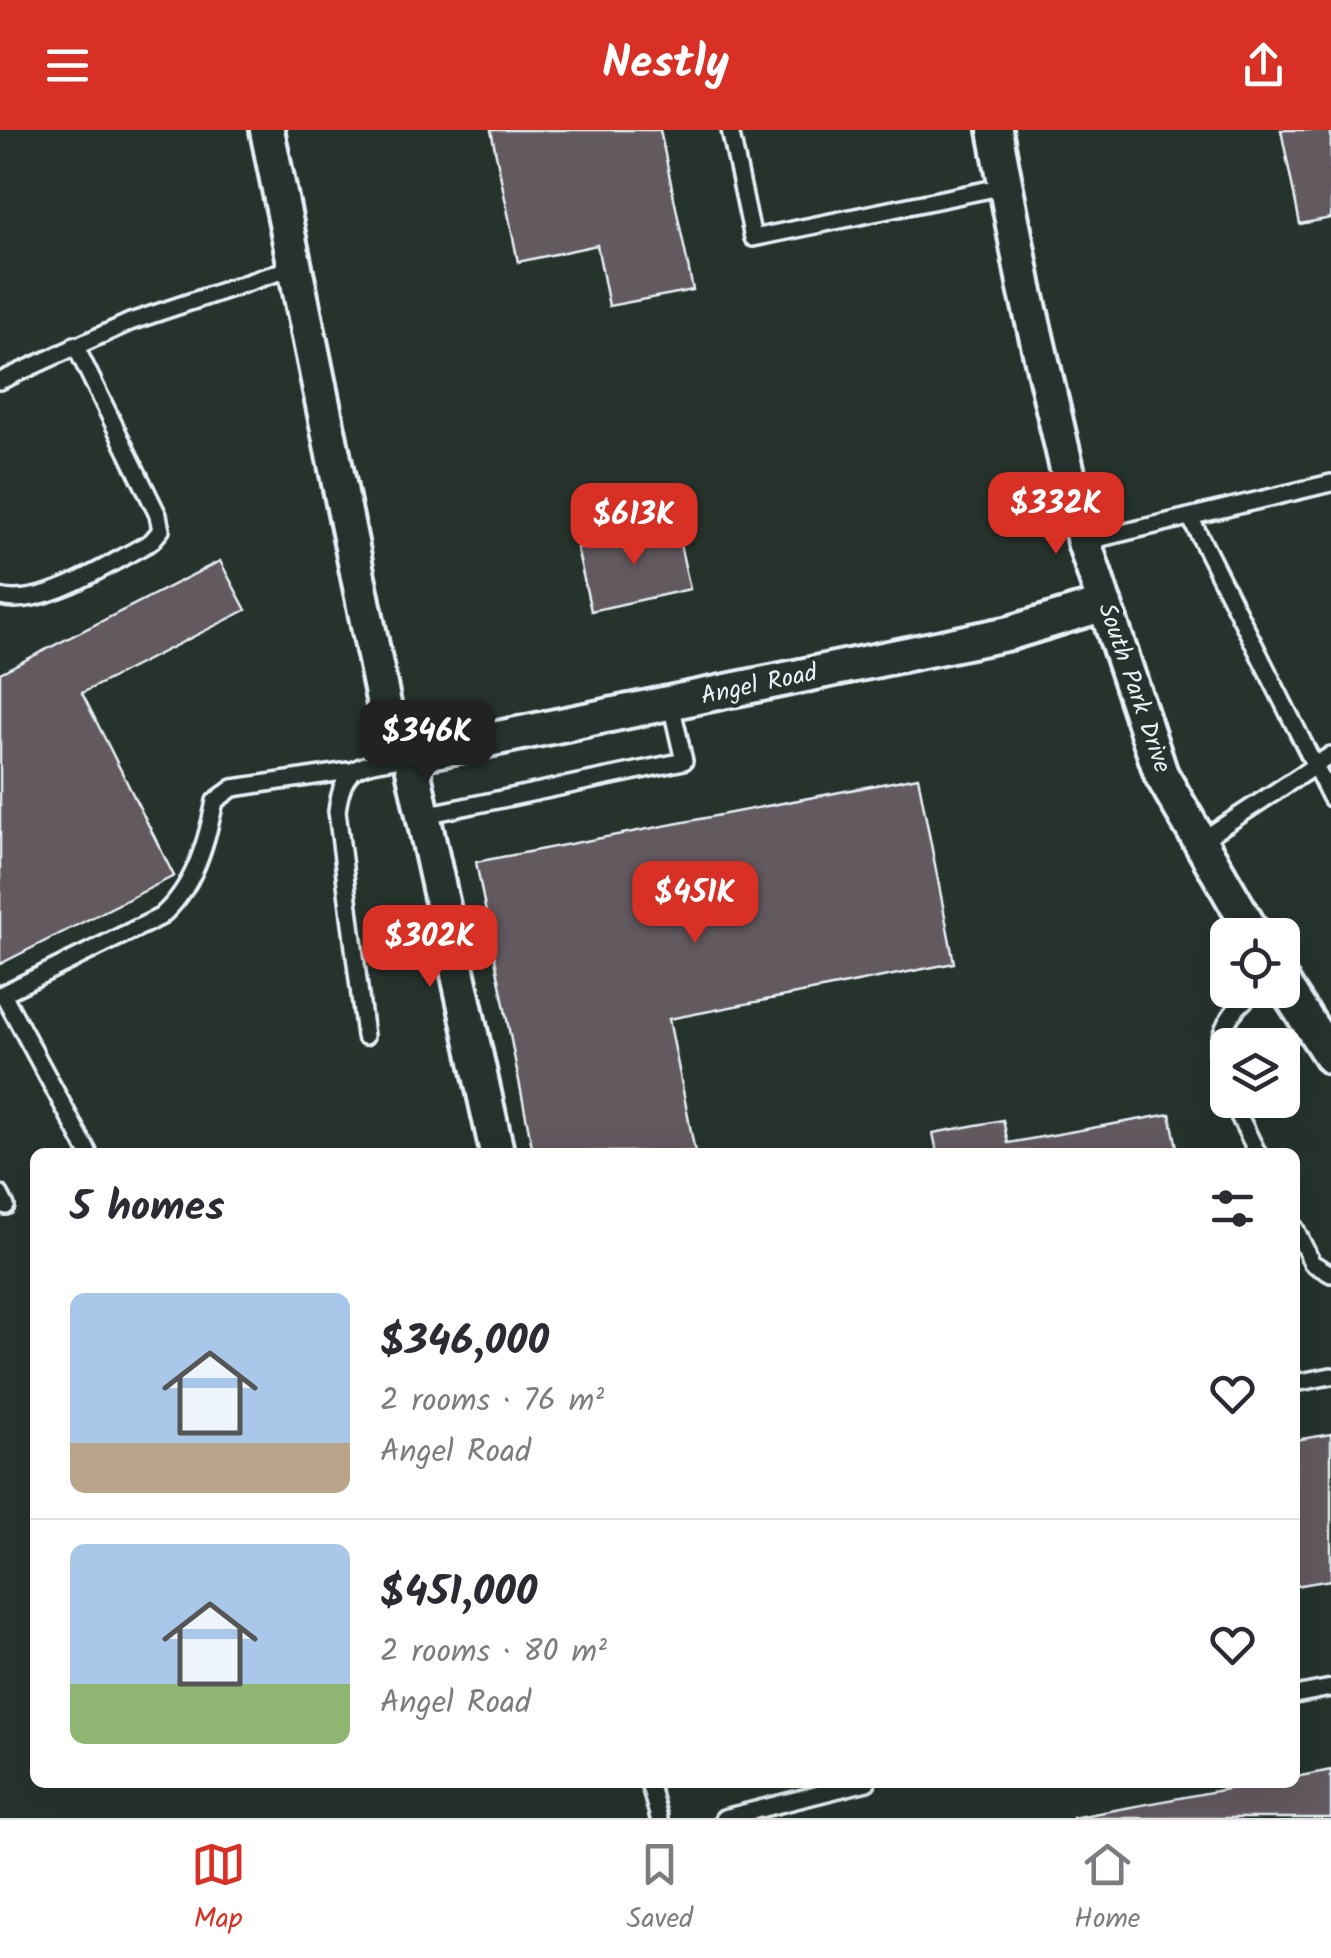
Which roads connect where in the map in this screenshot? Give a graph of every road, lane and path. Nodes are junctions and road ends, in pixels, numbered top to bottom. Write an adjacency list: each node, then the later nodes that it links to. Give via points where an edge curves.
1 (267, 130): 5 (street)
2 (730, 130): 4 (lane, via 753,238)
3 (994, 130): 4 (street, South Park Drive)
4 (1005, 186): 10 (street, South Park Drive)
5 (297, 266): 6 (lane); 15 (street, via 388,720)
6 (75, 345): 7 (lane); 11 (lane, via 161,530 151,542 39,598)
7 (0, 381)
8 (1331, 483): 9 (lane)
9 (1190, 517): 10 (lane); 16 (lane)
10 (1084, 542): 12 (street, South Park Drive)
11 (0, 597)
12 (1105, 604): 13 (street, Angel Road, via 1010,633); 20 (street, South Park Drive, via 1161,774)
13 (671, 704): 15 (street, Angel Road); 19 (lane, via 684,761)
14 (1331, 755): 16 (lane)
15 (410, 756): 17 (lane); 19 (street)
16 (1314, 764): 18 (lane); 20 (lane)
17 (349, 771): 22 (lane, via 233,788 215,801 179,901 160,917); 26 (lane, via 337,812)
18 (1331, 798)
19 (425, 815): 30 (street)
20 (1199, 842): 21 (street, South Park Drive)
21 (1244, 918)
22 (1, 995): 29 (lane)
23 (1239, 1008): 25 (lane)
24 (1299, 1008): 27 (street)
25 (1221, 1028)
26 (365, 1036)
27 (1331, 1057)
28 (1240, 1118): 31 (lane)
29 (86, 1148)
30 (496, 1148)
31 (1255, 1148)
32 (1300, 1238): 33 (lane, via 1312,1263)
33 (1331, 1274)
34 (1331, 1376): 35 (lane)
35 (1300, 1382)
36 (1331, 1688): 37 (lane)
37 (1300, 1694)
38 (651, 1788): 40 (lane)
39 (843, 1788): 41 (lane)
40 (659, 1818)
41 (724, 1818)

